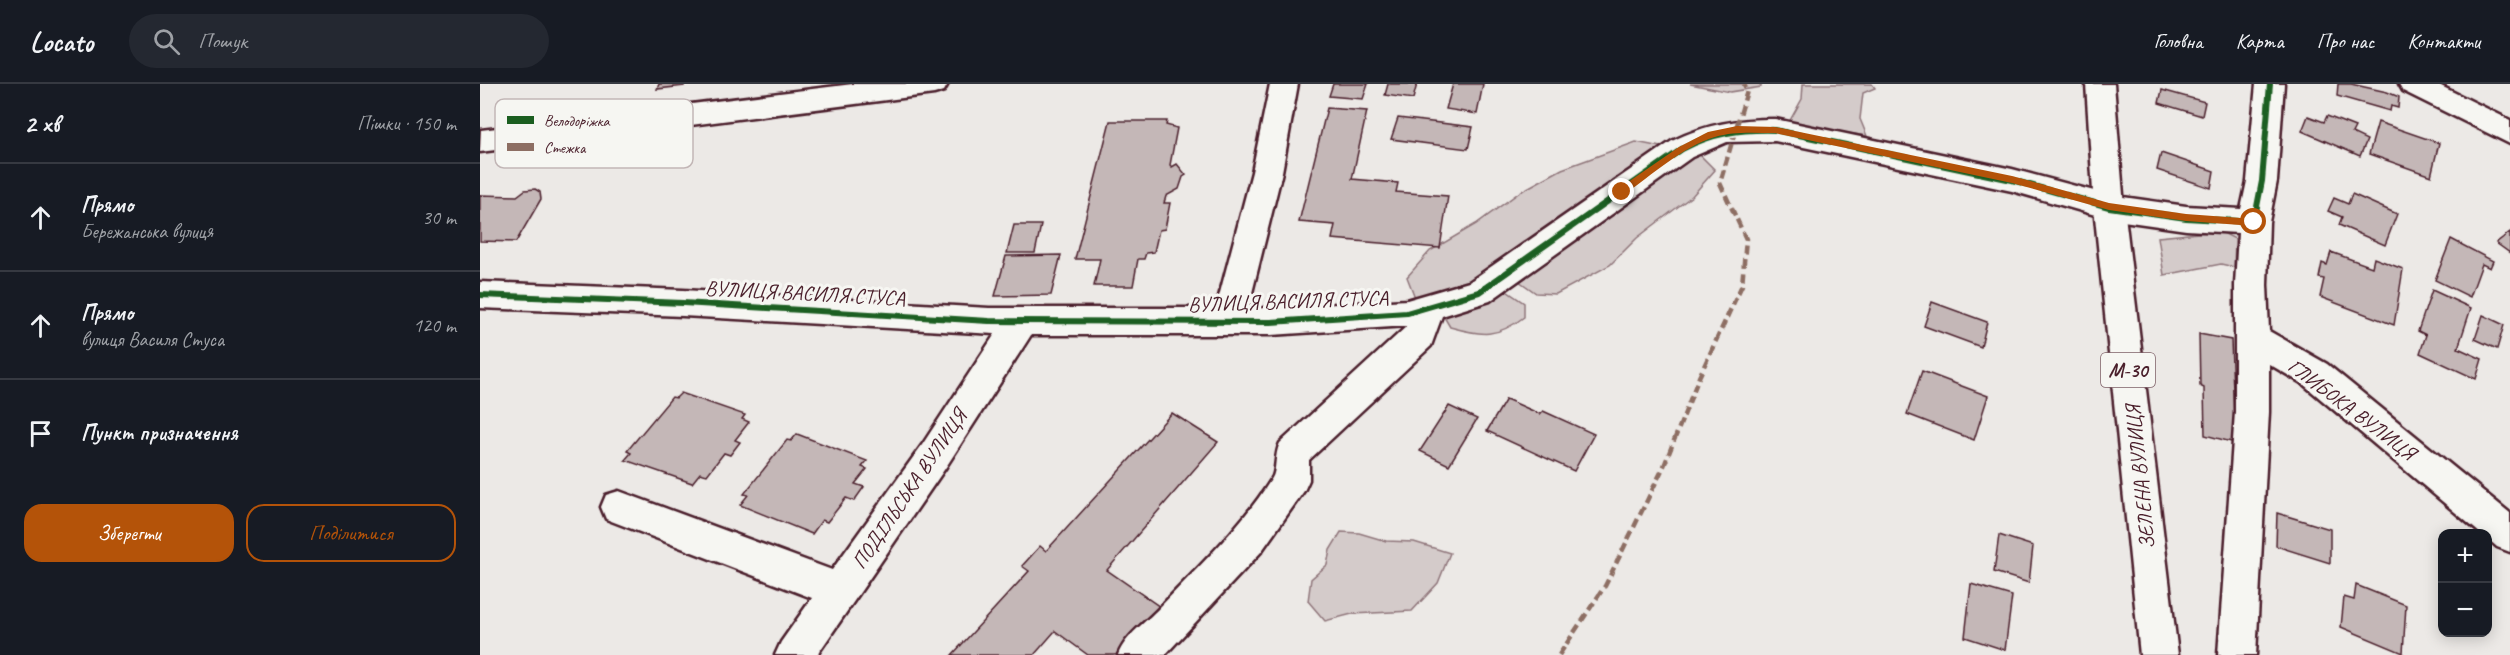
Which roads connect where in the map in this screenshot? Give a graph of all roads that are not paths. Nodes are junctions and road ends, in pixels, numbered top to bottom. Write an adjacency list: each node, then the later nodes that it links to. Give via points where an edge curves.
1 (934, 84): 6 (main road)
2 (1284, 84): 13 (main road, via 1267,171)
3 (2100, 84): 8 (main road, ЗЕЛЕНА ВУЛИЦЯ / М-30)
4 (2270, 84): 9 (main road, via 2262,181)
5 (2413, 84): 7 (main road)
6 (693, 114)
7 (2510, 133)
8 (2109, 207): 9 (main road, ВУЛИЦЯ ВАСИЛЯ СТУСА, via 2186,218); 11 (main road, ВУЛИЦЯ ВАСИЛЯ СТУСА, via 2012,180 1775,130 1737,129 1711,134 1682,149 1479,292); 20 (main road, ЗЕЛЕНА ВУЛИЦЯ / М-30)
9 (2254, 222): 14 (main road)
10 (480, 295): 12 (main road, ВУЛИЦЯ ВАСИЛЯ СТУСА)
11 (1429, 307): 13 (main road, ВУЛИЦЯ ВАСИЛЯ СТУСА, via 1407,313); 19 (main road, via 1420,336 1292,454 1292,480 1248,540)
12 (1022, 321): 13 (main road, ВУЛИЦЯ ВАСИЛЯ СТУСА); 17 (main road, ПОДІЛЬСЬКА ВУЛИЦЯ)
13 (1229, 322)
14 (2253, 338): 16 (main road, ГЛИБОКА ВУЛИЦЯ, via 2314,374); 21 (main road)
15 (619, 507): 17 (main road)
16 (2510, 534)
17 (839, 591): 18 (main road, ПОДІЛЬСЬКА ВУЛИЦЯ)
18 (794, 655)
19 (1137, 655)
20 (2160, 655)
21 (2237, 655)

